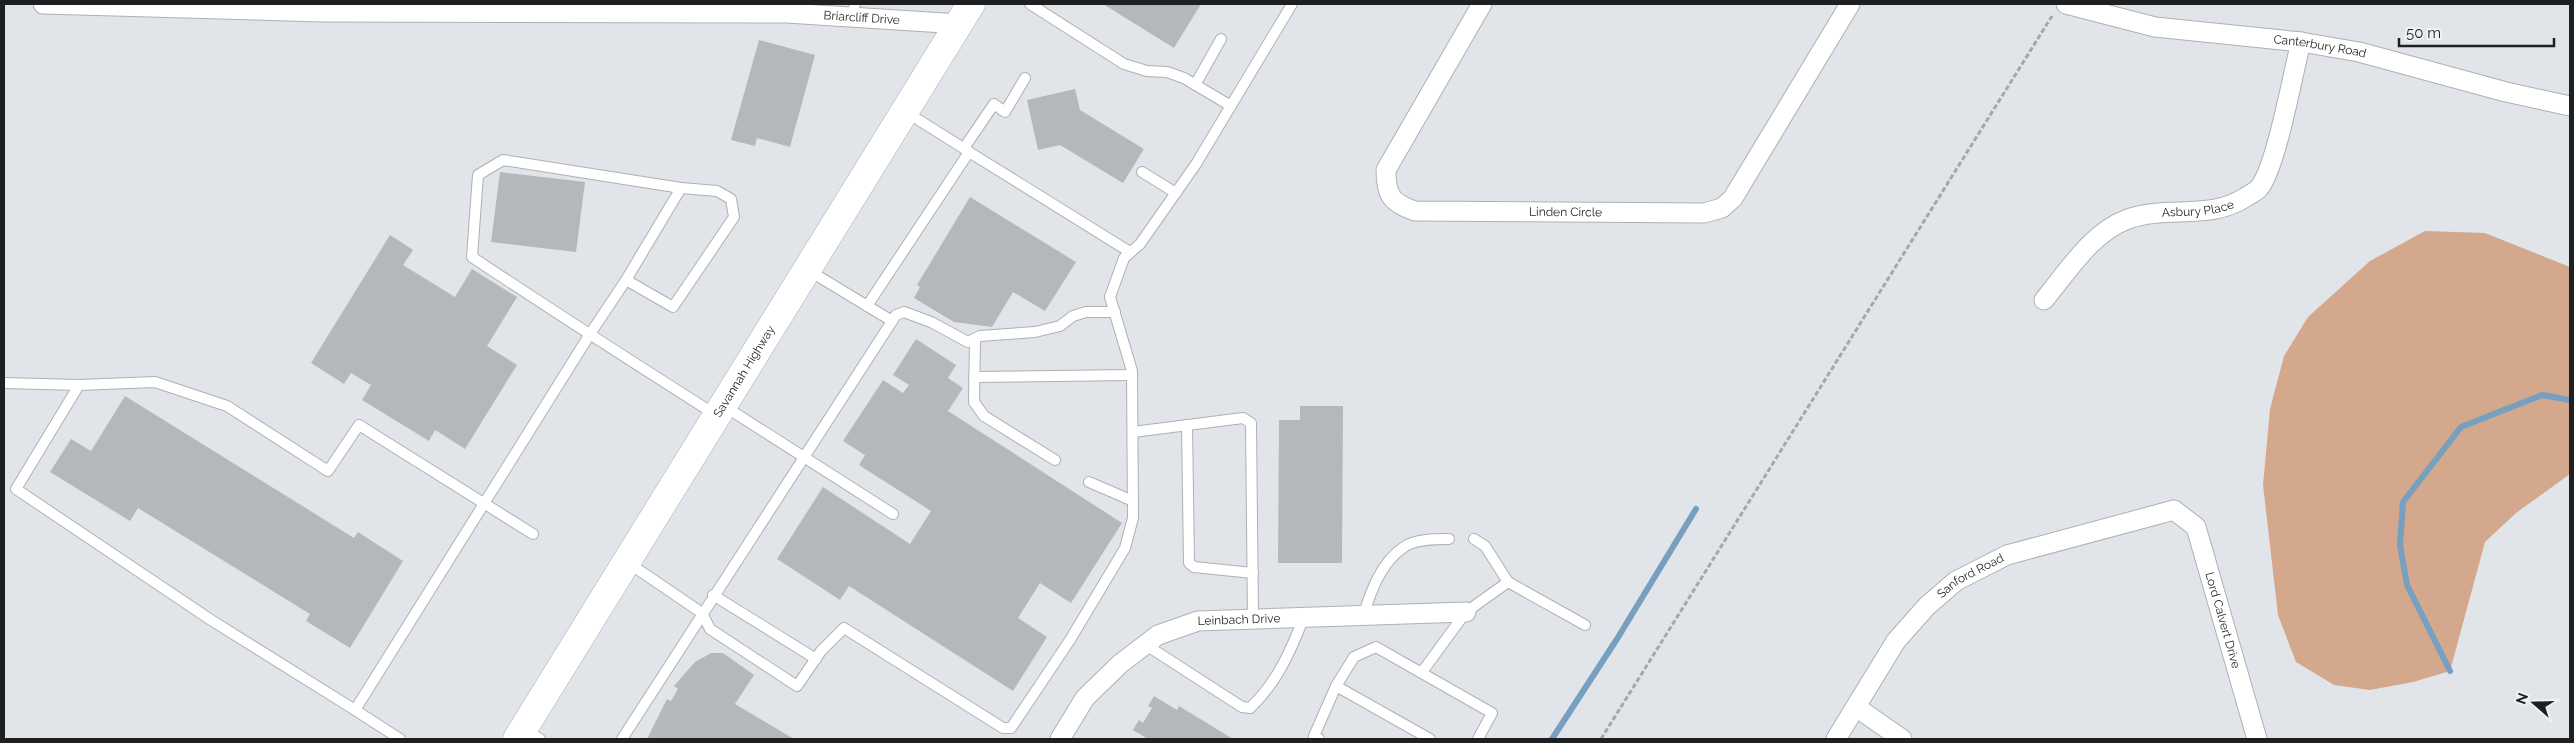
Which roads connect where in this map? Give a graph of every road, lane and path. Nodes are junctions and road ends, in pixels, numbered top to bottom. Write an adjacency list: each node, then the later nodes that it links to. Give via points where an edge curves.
1 (43, 4): 6 (street, Briarcliff Drive, via 322,12)
2 (1030, 4): 13 (lane, via 1124,64 1147,71 1168,72)
3 (1292, 4): 14 (lane)
4 (1482, 4): 5 (street, Linden Circle, via 1386,170 1386,186 1391,198 1400,206 1415,211 1704,213 1722,208 1733,198)
5 (1850, 4)
6 (789, 8): 8 (street, Briarcliff Drive)
7 (2060, 8): 11 (street, Canterbury Road, via 2155,27); 70 (path)
8 (854, 10): 9 (street, Briarcliff Drive)
9 (966, 14): 16 (highway, Savannah Highway)
10 (1221, 39): 13 (lane)
11 (2301, 42): 15 (street, Canterbury Road, via 2359,52); 24 (street, Asbury Place, via 2270,167 2259,188 2240,201 2213,212 2158,212 2127,219 2100,234)
12 (1025, 78): 17 (lane, via 1005,112 994,104)
13 (1195, 85): 14 (lane)
14 (1231, 106): 20 (lane)
15 (2570, 106)
16 (905, 112): 17 (lane); 22 (highway, Savannah Highway)
17 (967, 150): 21 (lane); 25 (lane)
18 (1142, 172): 20 (lane)
19 (681, 188): 23 (lane); 23 (lane, via 718,191 731,199 734,217 673,307); 28 (lane, via 503,160 478,175 472,257)
20 (1176, 193): 21 (lane, via 1140,244)
21 (1130, 252): 26 (lane, via 1124,258 1110,297)
22 (808, 269): 25 (lane); 34 (highway, Savannah Highway)
23 (626, 280): 28 (lane)
24 (2044, 300)
25 (867, 306): 27 (lane)
26 (1115, 312): 29 (lane, via 1086,312 1073,316 1060,326); 30 (lane)
27 (892, 321): 29 (lane, via 904,312 968,342); 37 (lane)
28 (590, 334): 34 (lane); 41 (lane)
29 (975, 339): 31 (lane)
30 (1132, 374): 31 (lane); 36 (lane)
31 (974, 376): 38 (lane, via 974,402 984,416)
32 (4, 384): 33 (lane)
33 (79, 385): 41 (lane, via 155,382 227,406 328,470 358,426); 62 (lane, via 16,489 212,620)
34 (720, 410): 37 (lane); 47 (highway, Savannah Highway)
35 (1187, 424): 36 (lane); 48 (lane, via 1189,563 1194,567); 48 (lane, via 1243,418 1251,423)
36 (1133, 432): 40 (lane)
37 (803, 458): 43 (lane); 50 (lane)
38 (1055, 460)
39 (1088, 482): 40 (lane)
40 (1133, 501): 58 (lane, via 1133,518 1125,548 1070,640 1011,728 1003,728 844,628)
41 (484, 502): 44 (lane); 62 (lane)
42 (2174, 510): 61 (street, Sanford Road, via 2007,555 1956,581 1927,606 1896,641); 73 (street, Lord Calvert Drive, via 2196,527)
43 (893, 514)
44 (533, 534)
45 (1449, 538): 53 (lane, via 1404,546 1384,566 1370,592)
46 (1474, 539): 49 (lane, via 1484,546)
47 (626, 562): 52 (lane); 63 (highway, Savannah Highway)
48 (1253, 573): 55 (lane)
49 (1508, 582): 51 (lane); 56 (lane)
50 (713, 595): 52 (lane); 58 (lane)
51 (1466, 612): 53 (street, Leinbach Drive); 59 (lane)
52 (702, 613): 58 (lane, via 710,629 797,686); 66 (lane)
53 (1363, 616): 54 (street, Leinbach Drive)
54 (1304, 617): 55 (street, Leinbach Drive); 57 (lane, via 1287,660 1250,708 1242,707)
55 (1253, 619): 57 (street, Leinbach Drive, via 1198,620 1158,635)
56 (1585, 625)
57 (1146, 645): 64 (street, Leinbach Drive, via 1120,664 1086,698)
58 (816, 659)
59 (1422, 672): 60 (lane, via 1376,647 1354,657); 69 (lane, via 1492,713)
60 (1336, 686): 67 (lane, via 1314,736); 68 (lane)
61 (1856, 707): 71 (street, Sanford Road); 72 (street)
62 (355, 710): 65 (lane)
63 (527, 736)
64 (1064, 738)
65 (400, 739)
66 (622, 739)
67 (1319, 739)
68 (1430, 739)
69 (1478, 739)
70 (1602, 739)
71 (1836, 739)
72 (1902, 739)
73 (2257, 739)

